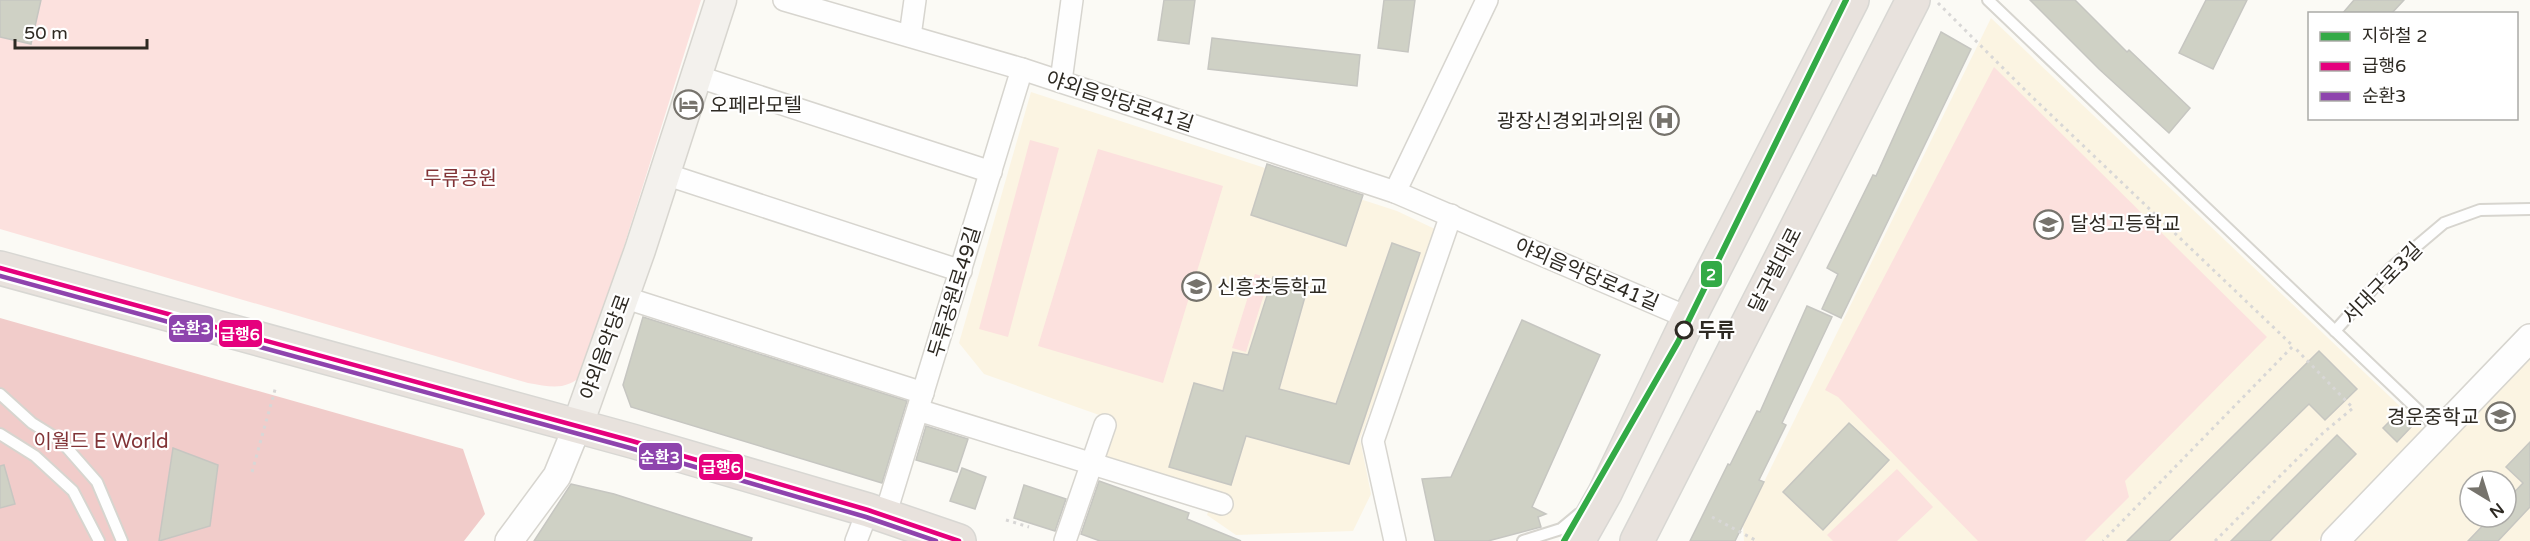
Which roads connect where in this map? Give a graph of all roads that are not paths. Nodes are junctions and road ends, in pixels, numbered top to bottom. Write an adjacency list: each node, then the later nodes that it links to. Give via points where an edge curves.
1 (721, 0): 11 (main road, 야외음악당로)
2 (784, 0): 9 (street, 야외음악당로41길)
3 (915, 0): 9 (street)
4 (1072, 0): 12 (street)
5 (1487, 0): 15 (street)
6 (1852, 0): 21 (main road)
7 (1913, 0): 34 (main road, 달구벌대로)
8 (1988, 0): 22 (lane)
9 (910, 36): 10 (street, 야외음악당로41길)
10 (1022, 69): 12 (street, 야외음악당로41길); 13 (street, 두류공원로49길)
11 (696, 76): 13 (street); 14 (main road, 야외음악당로)
12 (1060, 81): 15 (street, 야외음악당로41길)
13 (991, 172): 19 (street, 두류공원로49길)
14 (665, 174): 19 (street); 20 (main road, 야외음악당로)
15 (1395, 192): 17 (street, 야외음악당로41길)
16 (2530, 209): 22 (lane, 서대구로3길, via 2480,210 2444,223 2392,267)
17 (1451, 215): 21 (street, 야외음악당로41길); 41 (street, via 1373,441)
18 (0, 268): 27 (main road)
19 (961, 272): 25 (street, 두류공원로49길)
20 (623, 297): 25 (street); 27 (main road, 야외음악당로)
21 (1689, 318): 31 (main road)
22 (2335, 331): 28 (lane, 서대구로3길)
23 (2530, 338): 28 (street)
24 (0, 394): 36 (lane, via 32,423 61,441 97,482)
25 (920, 402): 30 (street); 33 (street, 두류공원로49길)
26 (1105, 425): 30 (street)
27 (577, 427): 33 (main road); 37 (street, 야외음악당로, via 556,476)
28 (2440, 431): 45 (street)
29 (0, 434): 35 (lane, via 35,456 73,491)
30 (1091, 466): 32 (street); 40 (street)
31 (1605, 493): 42 (lane, via 1561,529); 43 (main road); 44 (main road)
32 (1222, 504)
33 (876, 513): 38 (street, 두류공원로49길); 39 (main road)
34 (1645, 532)
35 (99, 541)
36 (122, 541)
37 (508, 541)
38 (856, 541)
39 (959, 541)
40 (1065, 541)
41 (1395, 541)
42 (1523, 541)
43 (1565, 541)
44 (1578, 541)
45 (2335, 541)

